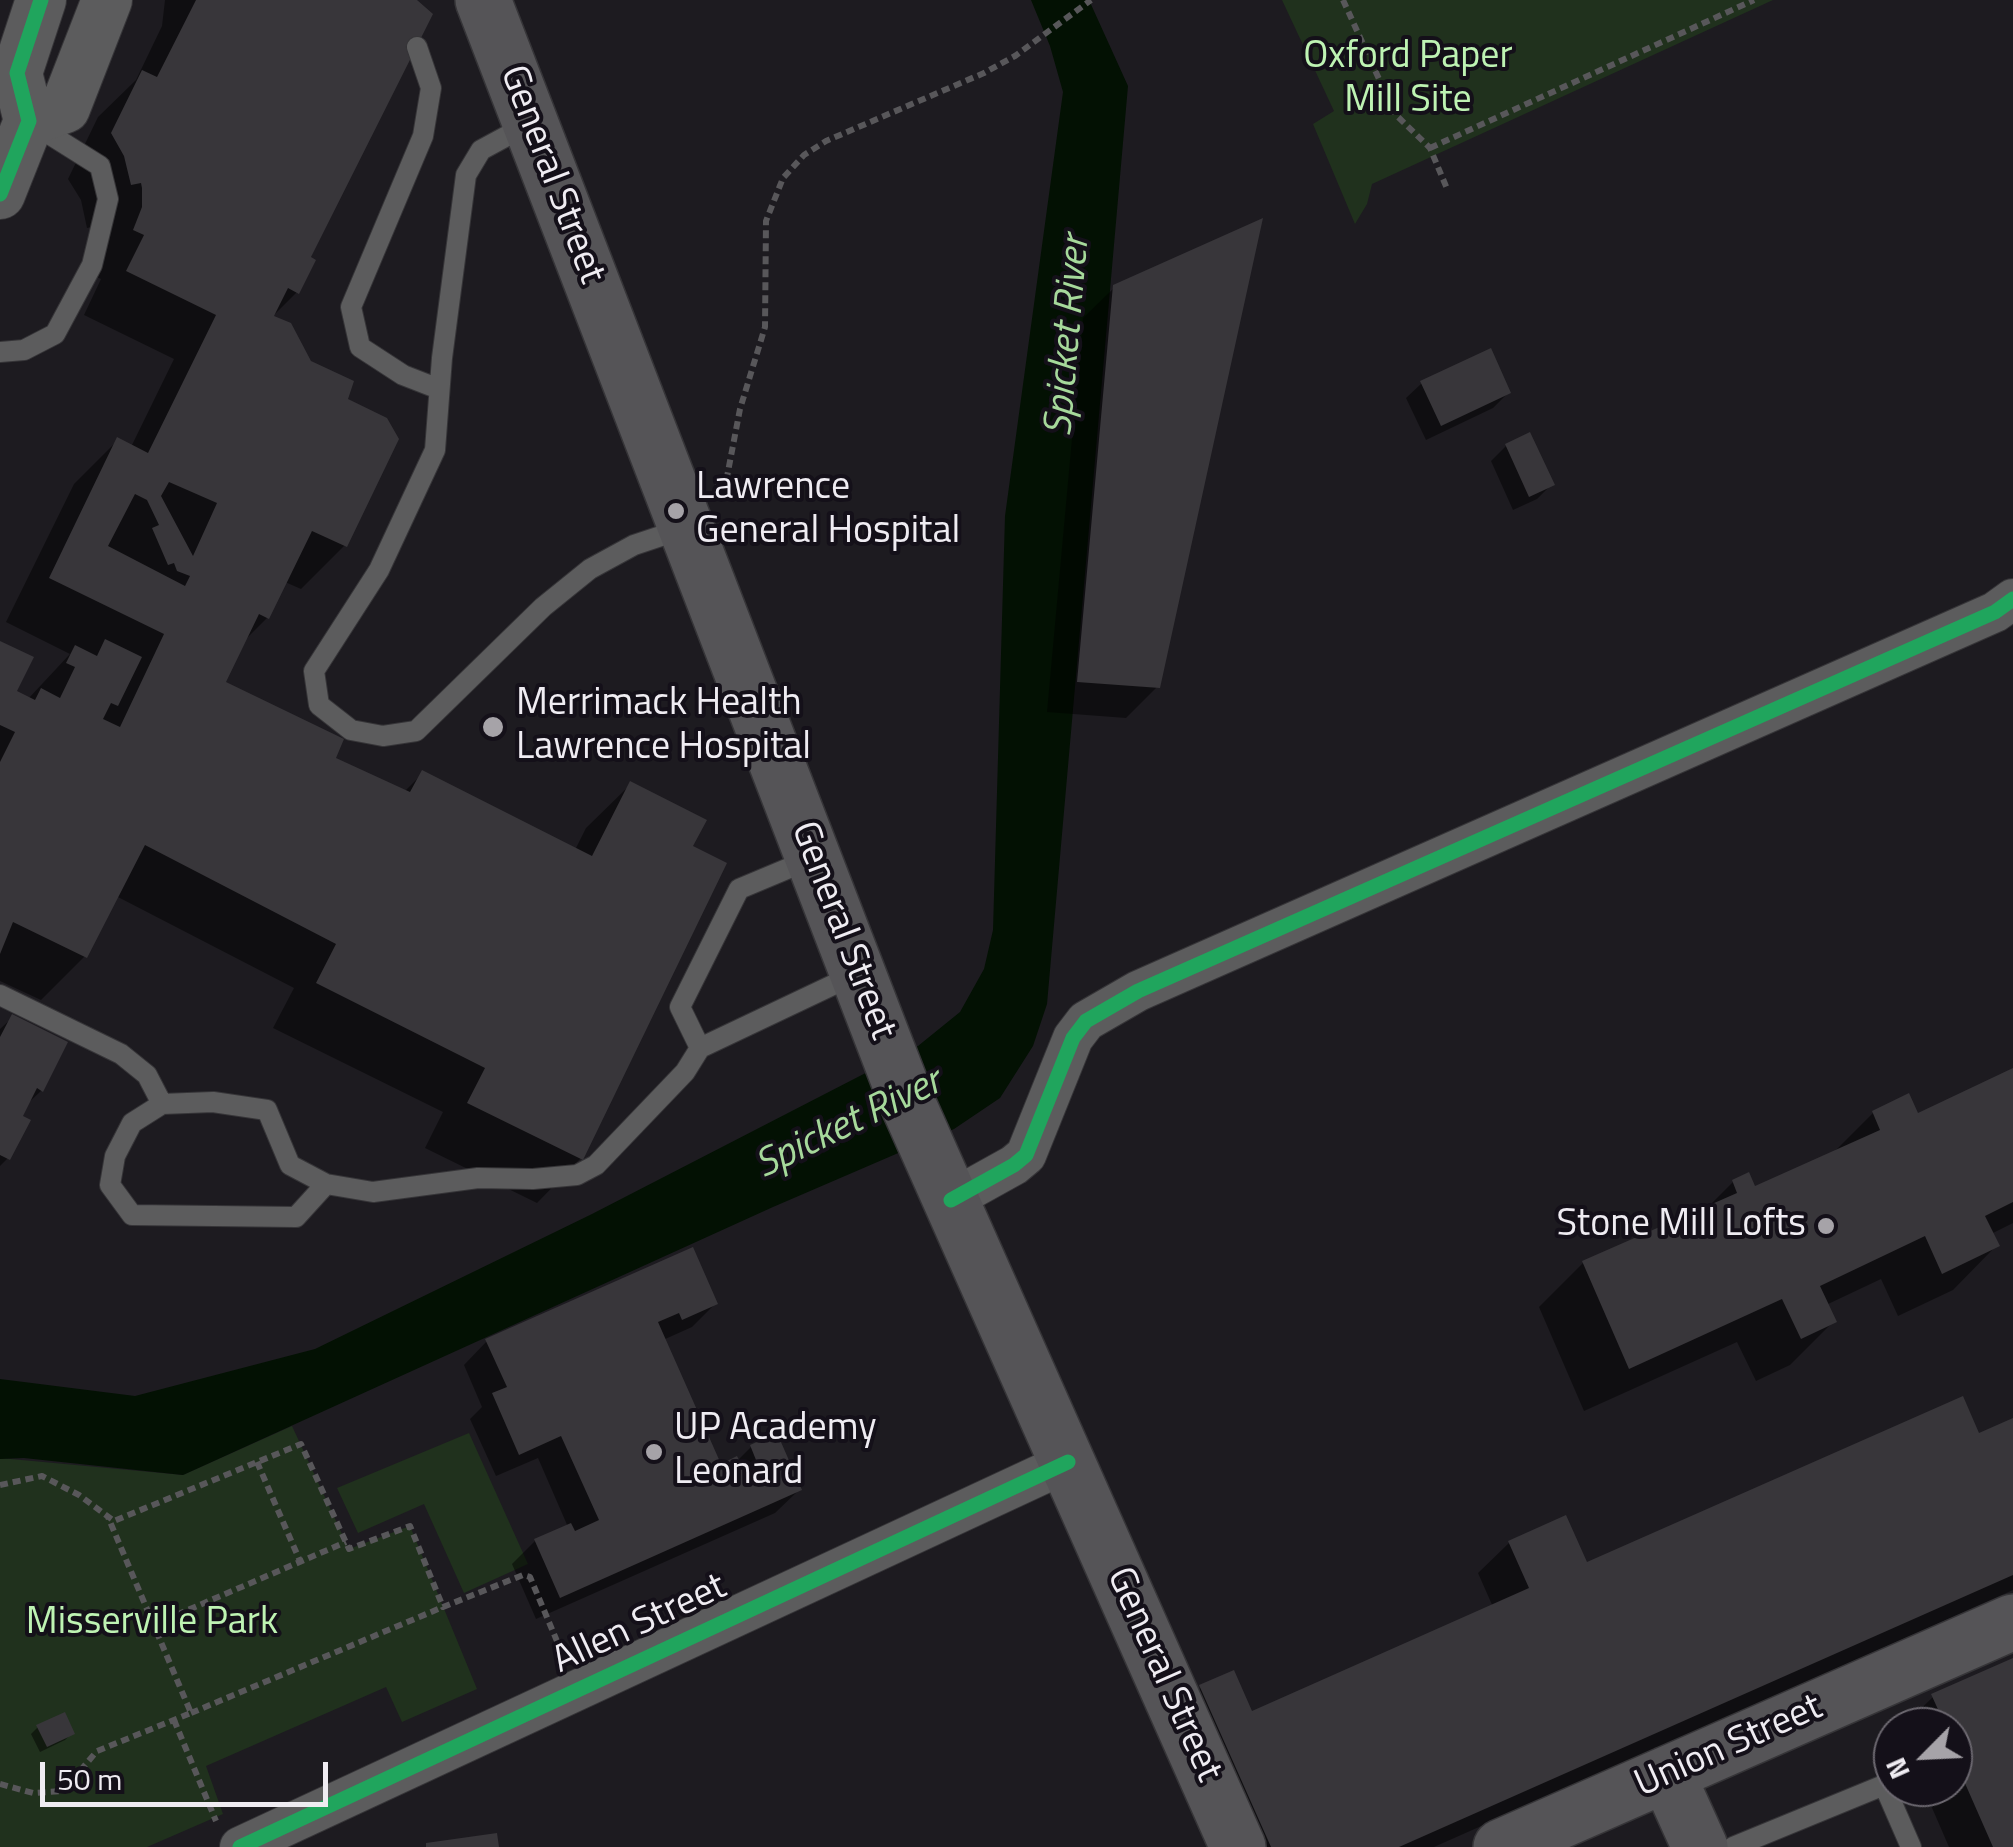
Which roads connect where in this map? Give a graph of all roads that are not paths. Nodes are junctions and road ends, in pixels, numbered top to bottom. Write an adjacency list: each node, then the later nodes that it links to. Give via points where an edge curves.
1 (41, 0): 5 (street, via 16,74)
2 (106, 0): 5 (street, via 65,108)
3 (483, 0): 6 (main road, General Street)
4 (417, 47): 9 (lane, via 432,88 423,136 351,307 360,348)
5 (29, 122): 7 (street); 8 (lane, via 100,166 108,200 92,264 54,334 24,350)
6 (531, 123): 9 (lane, via 480,150 466,174); 10 (main road, General Street)
7 (0, 194)
8 (0, 352)
9 (440, 389): 10 (lane, via 434,450 379,570 314,672 319,706 351,730 384,736 416,731 590,568)
10 (694, 511): 12 (main road, General Street)
11 (2013, 599): 18 (street, via 1125,999 1086,1021 1073,1038 1026,1155)
12 (814, 858): 14 (main road, General Street); 15 (lane, via 739,889 680,1008)
13 (0, 995): 16 (lane, via 121,1054 146,1075)
14 (867, 997): 15 (lane); 18 (main road, General Street)
15 (700, 1048): 17 (lane, via 596,1165 577,1175 478,1178 373,1192)
16 (162, 1104): 17 (lane, via 267,1110 290,1166); 17 (lane, via 132,1123 114,1156 110,1185 132,1216 296,1217)
17 (326, 1184)
18 (946, 1188): 19 (main road, General Street)
19 (1068, 1462): 22 (street, Allen Street); 23 (main road, General Street)
20 (2013, 1622): 21 (main road, Union Street)
21 (1667, 1774): 24 (main road, Union Street); 25 (main road)
22 (252, 1839)
23 (1238, 1847)
24 (1500, 1847)
25 (1700, 1847)
26 (1734, 1847): 27 (lane, via 1884,1785)
27 (1911, 1847)

